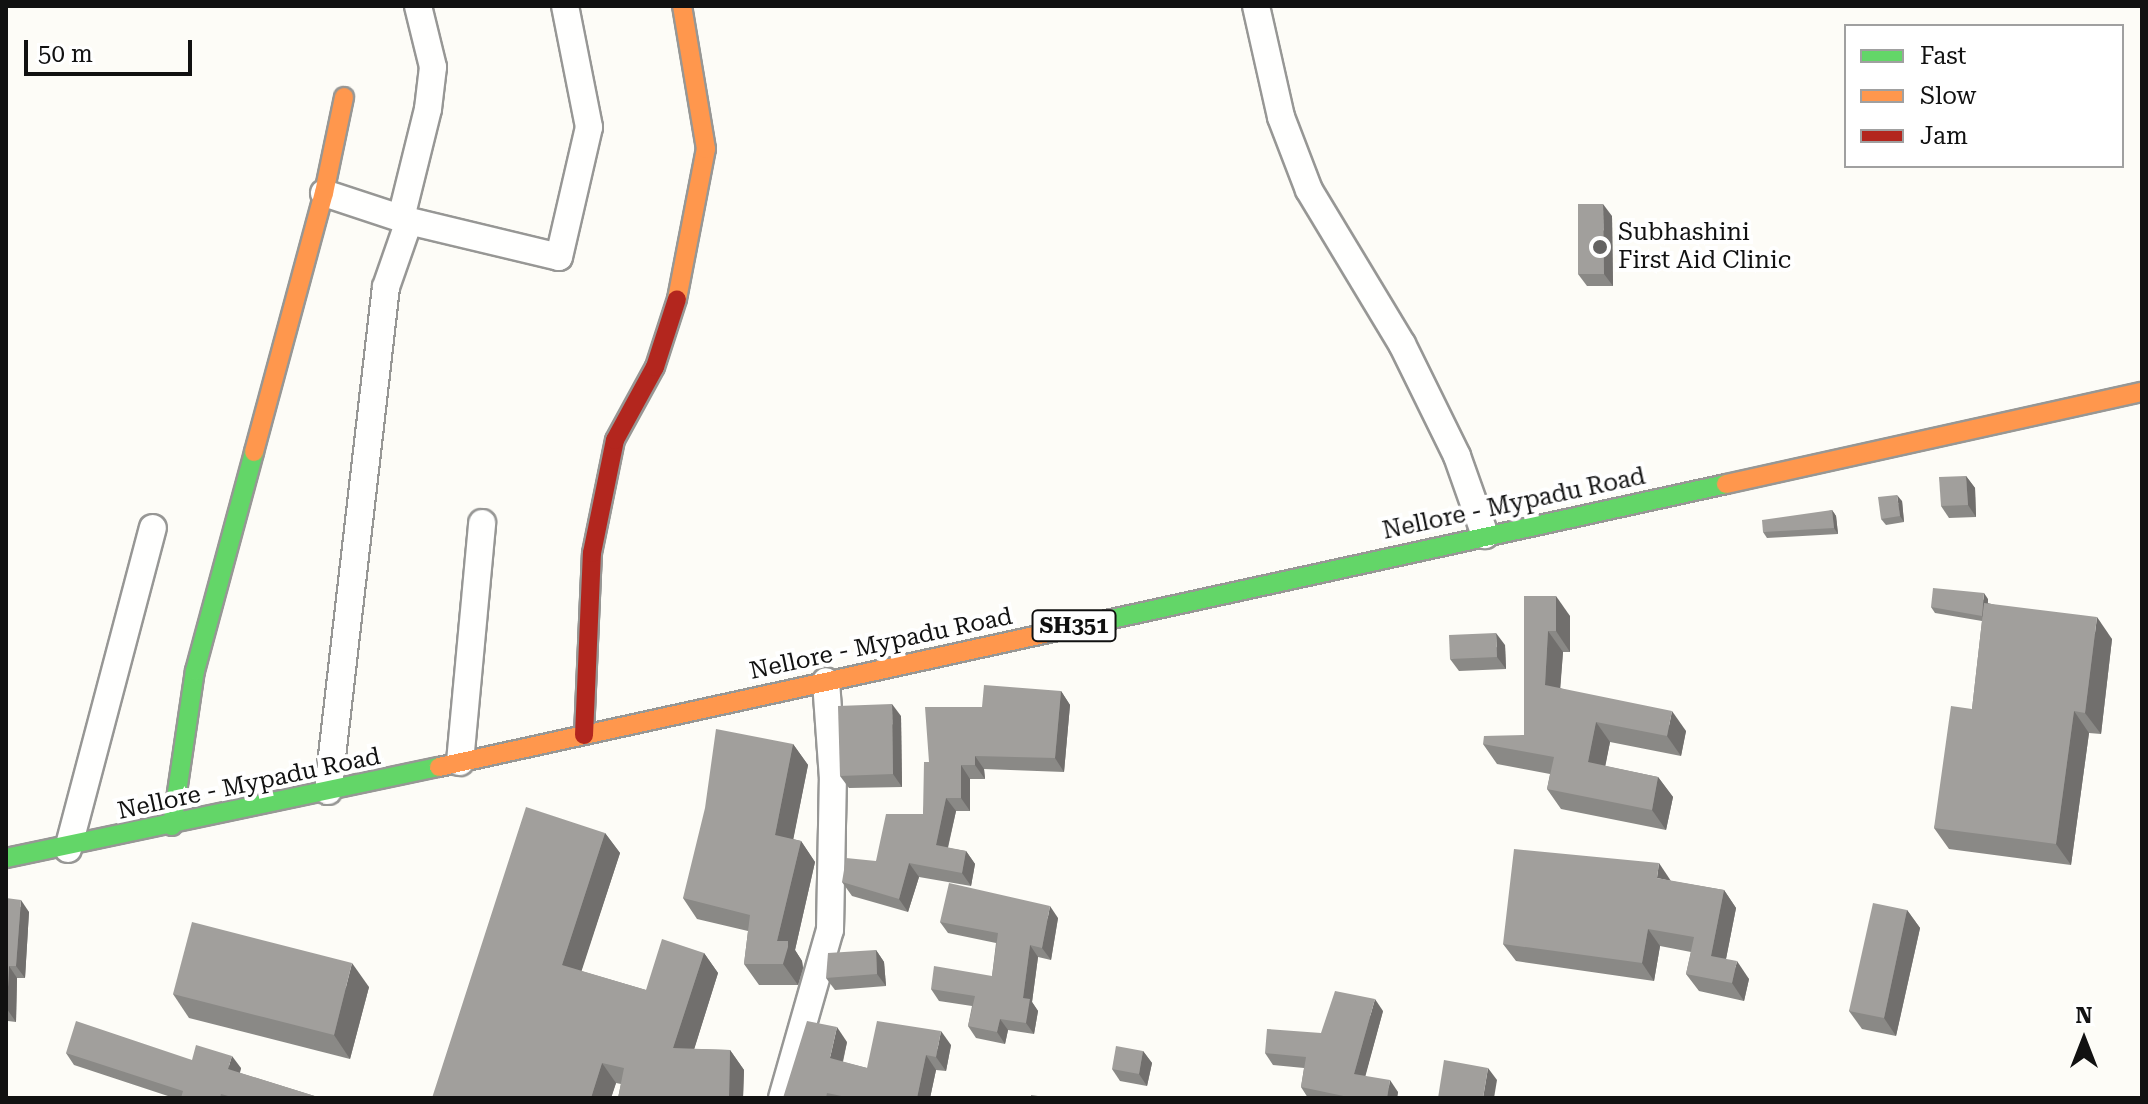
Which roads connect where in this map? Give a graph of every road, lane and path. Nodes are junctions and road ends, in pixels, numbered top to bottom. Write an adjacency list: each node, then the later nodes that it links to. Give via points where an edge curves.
1 (418, 6): 7 (street, via 433,67)
2 (565, 6): 7 (street, via 589,127 559,257)
3 (682, 6): 13 (main road, via 706,149 686,270 655,367 612,454 592,553)
4 (1256, 6): 11 (street, via 1281,117 1309,190 1402,344 1457,456)
5 (344, 97): 6 (main road)
6 (324, 193): 7 (street); 16 (main road, via 195,671)
7 (405, 219): 15 (street, via 386,287)
8 (2142, 392): 11 (main road, Nellore - Mypadu Road / SH351)
9 (482, 523): 14 (street)
10 (153, 528): 17 (street)
11 (1485, 535): 12 (main road, Nellore - Mypadu Road / SH351)
12 (826, 681): 13 (main road, Nellore - Mypadu Road / SH351); 19 (street, via 833,779 830,930)
13 (584, 735): 14 (main road, Nellore - Mypadu Road / SH351)
14 (460, 762): 15 (main road, Nellore - Mypadu Road / SH351)
15 (328, 791): 16 (main road, Nellore - Mypadu Road / SH351)
16 (172, 826): 17 (main road, Nellore - Mypadu Road / SH351)
17 (68, 849): 18 (main road, Nellore - Mypadu Road / SH351)
18 (6, 858)
19 (782, 1098)

